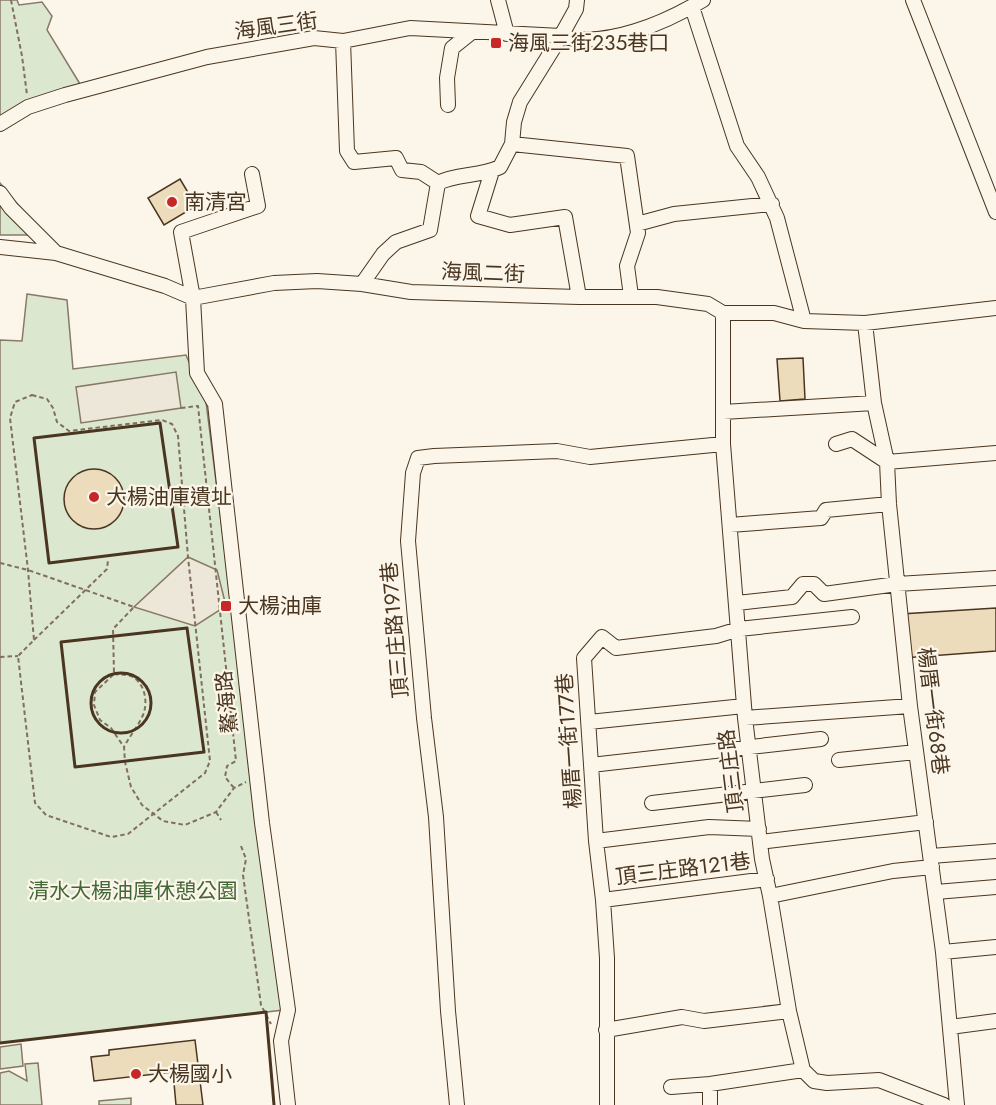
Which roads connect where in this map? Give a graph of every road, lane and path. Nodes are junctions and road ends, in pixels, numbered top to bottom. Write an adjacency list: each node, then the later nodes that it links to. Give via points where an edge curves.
1 (11, 0): 11 (path)
2 (498, 0): 7 (street)
3 (577, 0): 8 (street)
4 (913, 0): 19 (street)
5 (697, 3): 8 (street, 海風三街, via 632,33 576,41); 18 (street, via 737,146)
6 (472, 32): 7 (street, 海風三街); 9 (street, 海風三街, via 410,28); 10 (street, via 452,48)
7 (507, 34): 8 (street, 海風三街)
8 (561, 36): 13 (street, via 520,102)
9 (343, 41): 11 (street, 海風三街, via 314,38 207,57); 16 (street, via 347,151 354,162 396,158 402,170 421,172)
10 (448, 105)
11 (28, 107): 12 (street, 海風三街)
12 (0, 123)
13 (512, 144): 14 (street, via 500,168); 20 (street, via 627,156)
14 (492, 171): 16 (street, via 450,177); 25 (street, via 478,216 510,225 566,217)
15 (252, 174): 26 (street, 鰲海路, via 258,206 181,232)
16 (438, 183): 23 (street, via 430,230 396,242)
17 (0, 193): 22 (street)
18 (772, 204): 20 (street, via 674,214); 29 (street)
19 (996, 212)
20 (637, 224): 24 (street, via 638,233 627,266)
21 (0, 247): 22 (street)
22 (56, 254): 26 (street)
23 (362, 284): 25 (street, 海風二街, via 411,292); 26 (street, 海風二街, via 274,283)
24 (631, 296): 25 (street, 海風二街); 28 (street, 海風二街, via 708,304)
25 (579, 297)
26 (193, 298): 84 (street, 鰲海路, via 197,373 215,404 262,823 288,1010)
27 (996, 308): 30 (street, 海風二街)
28 (723, 313): 29 (street, 海風二街, via 774,313); 33 (street, 頂三庄路)
29 (804, 321): 30 (street, 海風二街)
30 (865, 323): 31 (street, 楊厝一街68巷)
31 (874, 403): 33 (street); 37 (street, 楊厝一街68巷)
32 (181, 408): 64 (path, via 198,406 236,761 227,766 225,777 234,788)
33 (723, 412): 34 (street, 頂三庄路)
34 (723, 444): 39 (street, 頂三庄路); 89 (street, 頂三庄路197巷, via 590,457 557,452 418,458 408,541 436,817)
35 (836, 444): 37 (street, via 852,439)
36 (996, 453): 37 (street)
37 (887, 462): 38 (street, 楊厝一街68巷)
38 (889, 504): 39 (street, via 826,510 821,518); 44 (street, 楊厝一街68巷)
39 (730, 525): 45 (street, 頂三庄路)
40 (108, 560): 48 (path, via 107,569)
41 (0, 565): 42 (path)
42 (28, 570): 48 (path); 51 (path, via 134,607 113,629); 65 (path, via 10,418 15,402 32,395 47,399 57,422 69,431 162,420 172,424 178,436 210,761 205,773)
43 (996, 578): 44 (street)
44 (897, 584): 45 (street, via 824,594 814,584 803,584 792,597); 52 (street, 楊厝一街68巷)
45 (737, 603): 47 (street, 頂三庄路)
46 (852, 617): 47 (street, 楊厝一街177巷)
47 (739, 629): 53 (street, 頂三庄路); 54 (street, 楊厝一街177巷, via 716,636 616,648 602,637 584,658)
48 (34, 640): 49 (path)
49 (18, 656): 50 (path); 65 (path, via 35,803 46,815 111,837 128,834)
50 (0, 657)
51 (114, 674): 56 (path, via 95,692 94,705 100,720); 56 (path, via 135,679 144,690 146,703 142,718)
52 (910, 706): 53 (street); 58 (street, 楊厝一街68巷)
53 (745, 712): 54 (street); 57 (street, 頂三庄路)
54 (589, 722): 60 (street, 楊厝一街177巷)
55 (821, 739): 57 (street)
56 (124, 747): 65 (path, via 131,787 142,805)
57 (749, 748): 60 (street); 62 (street, 頂三庄路)
58 (916, 752): 59 (street); 67 (street, 楊厝一街68巷)
59 (839, 760)
60 (591, 765): 69 (street, 楊厝一街177巷)
61 (805, 784): 62 (street)
62 (754, 791): 63 (street); 68 (street, 頂三庄路)
63 (652, 803)
64 (216, 812): 65 (path, via 185,825 163,821); 66 (path)
65 (154, 814)
66 (221, 820)
67 (926, 822): 68 (street); 72 (street, 楊厝一街68巷)
68 (760, 836): 69 (street, via 709,827); 73 (street, 頂三庄路)
69 (596, 842): 77 (street, 楊厝一街177巷)
70 (241, 846): 84 (path, via 246,859 243,875 261,1005)
71 (996, 851): 72 (street)
72 (932, 861): 75 (street, 楊厝一街68巷); 76 (street)
73 (767, 879): 76 (street, 頂三庄路); 77 (street, 頂三庄路121巷)
74 (996, 886): 75 (street)
75 (936, 892): 79 (street, 楊厝一街68巷)
76 (770, 896): 80 (street, 頂三庄路)
77 (603, 900): 83 (street, 楊厝一街177巷)
78 (996, 947): 79 (street)
79 (943, 952): 82 (street, 楊厝一街68巷)
80 (789, 1011): 83 (street, via 704,1021 682,1017); 85 (street, 頂三庄路)
81 (996, 1022): 82 (street)
82 (950, 1027): 93 (street, 楊厝一街68巷)
83 (606, 1030): 90 (street, 楊厝一街177巷)
84 (281, 1041): 88 (street, 鰲海路)
85 (803, 1070): 86 (street); 92 (street, via 814,1081 827,1083 879,1080)
86 (710, 1084): 87 (street); 91 (street)
87 (671, 1087)
88 (288, 1105)
89 (457, 1105)
90 (607, 1105)
91 (710, 1105)
92 (944, 1105)
93 (957, 1105)

